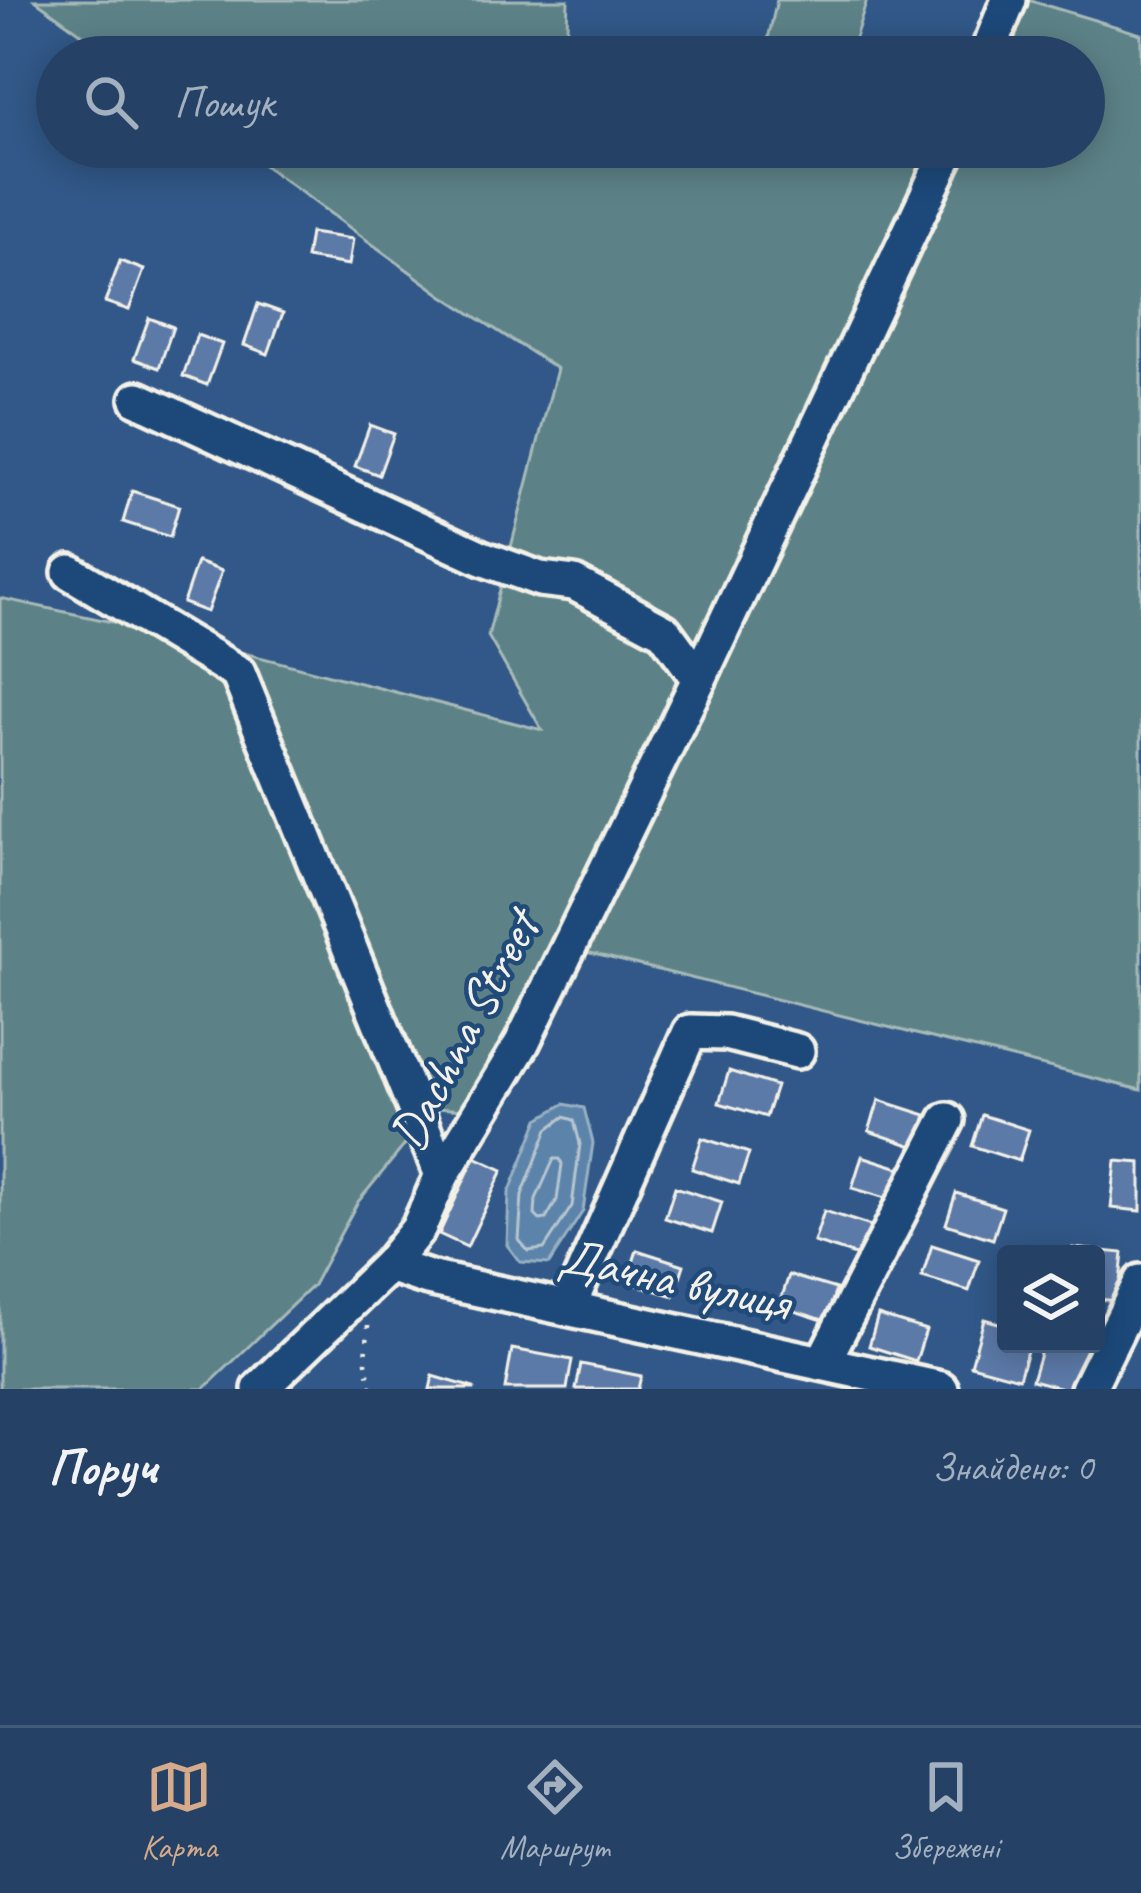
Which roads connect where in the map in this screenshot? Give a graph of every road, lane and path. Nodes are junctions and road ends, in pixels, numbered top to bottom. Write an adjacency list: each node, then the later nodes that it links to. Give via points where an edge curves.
1 (1009, 0): 2 (street)
2 (994, 36)
3 (940, 168): 6 (street, Dachna Street)
4 (138, 399): 6 (street, via 482,558 574,583 664,631)
5 (70, 572): 9 (street, via 238,673)
6 (699, 679): 9 (street, Dachna Street, via 522,1042)
7 (797, 1051): 12 (street, via 690,1031)
8 (947, 1120): 13 (street)
9 (442, 1175): 10 (street, Dachna Street, via 418,1229)
10 (379, 1274): 12 (street, Дачна вулиця); 14 (street, Dachna Street); 15 (path, via 366,1363)
11 (1141, 1282): 17 (street)
12 (568, 1308): 13 (street, Дачна вулиця)
13 (823, 1362): 16 (street, Дачна вулиця)
14 (260, 1389)
15 (371, 1389)
16 (941, 1389)
17 (1088, 1389)

